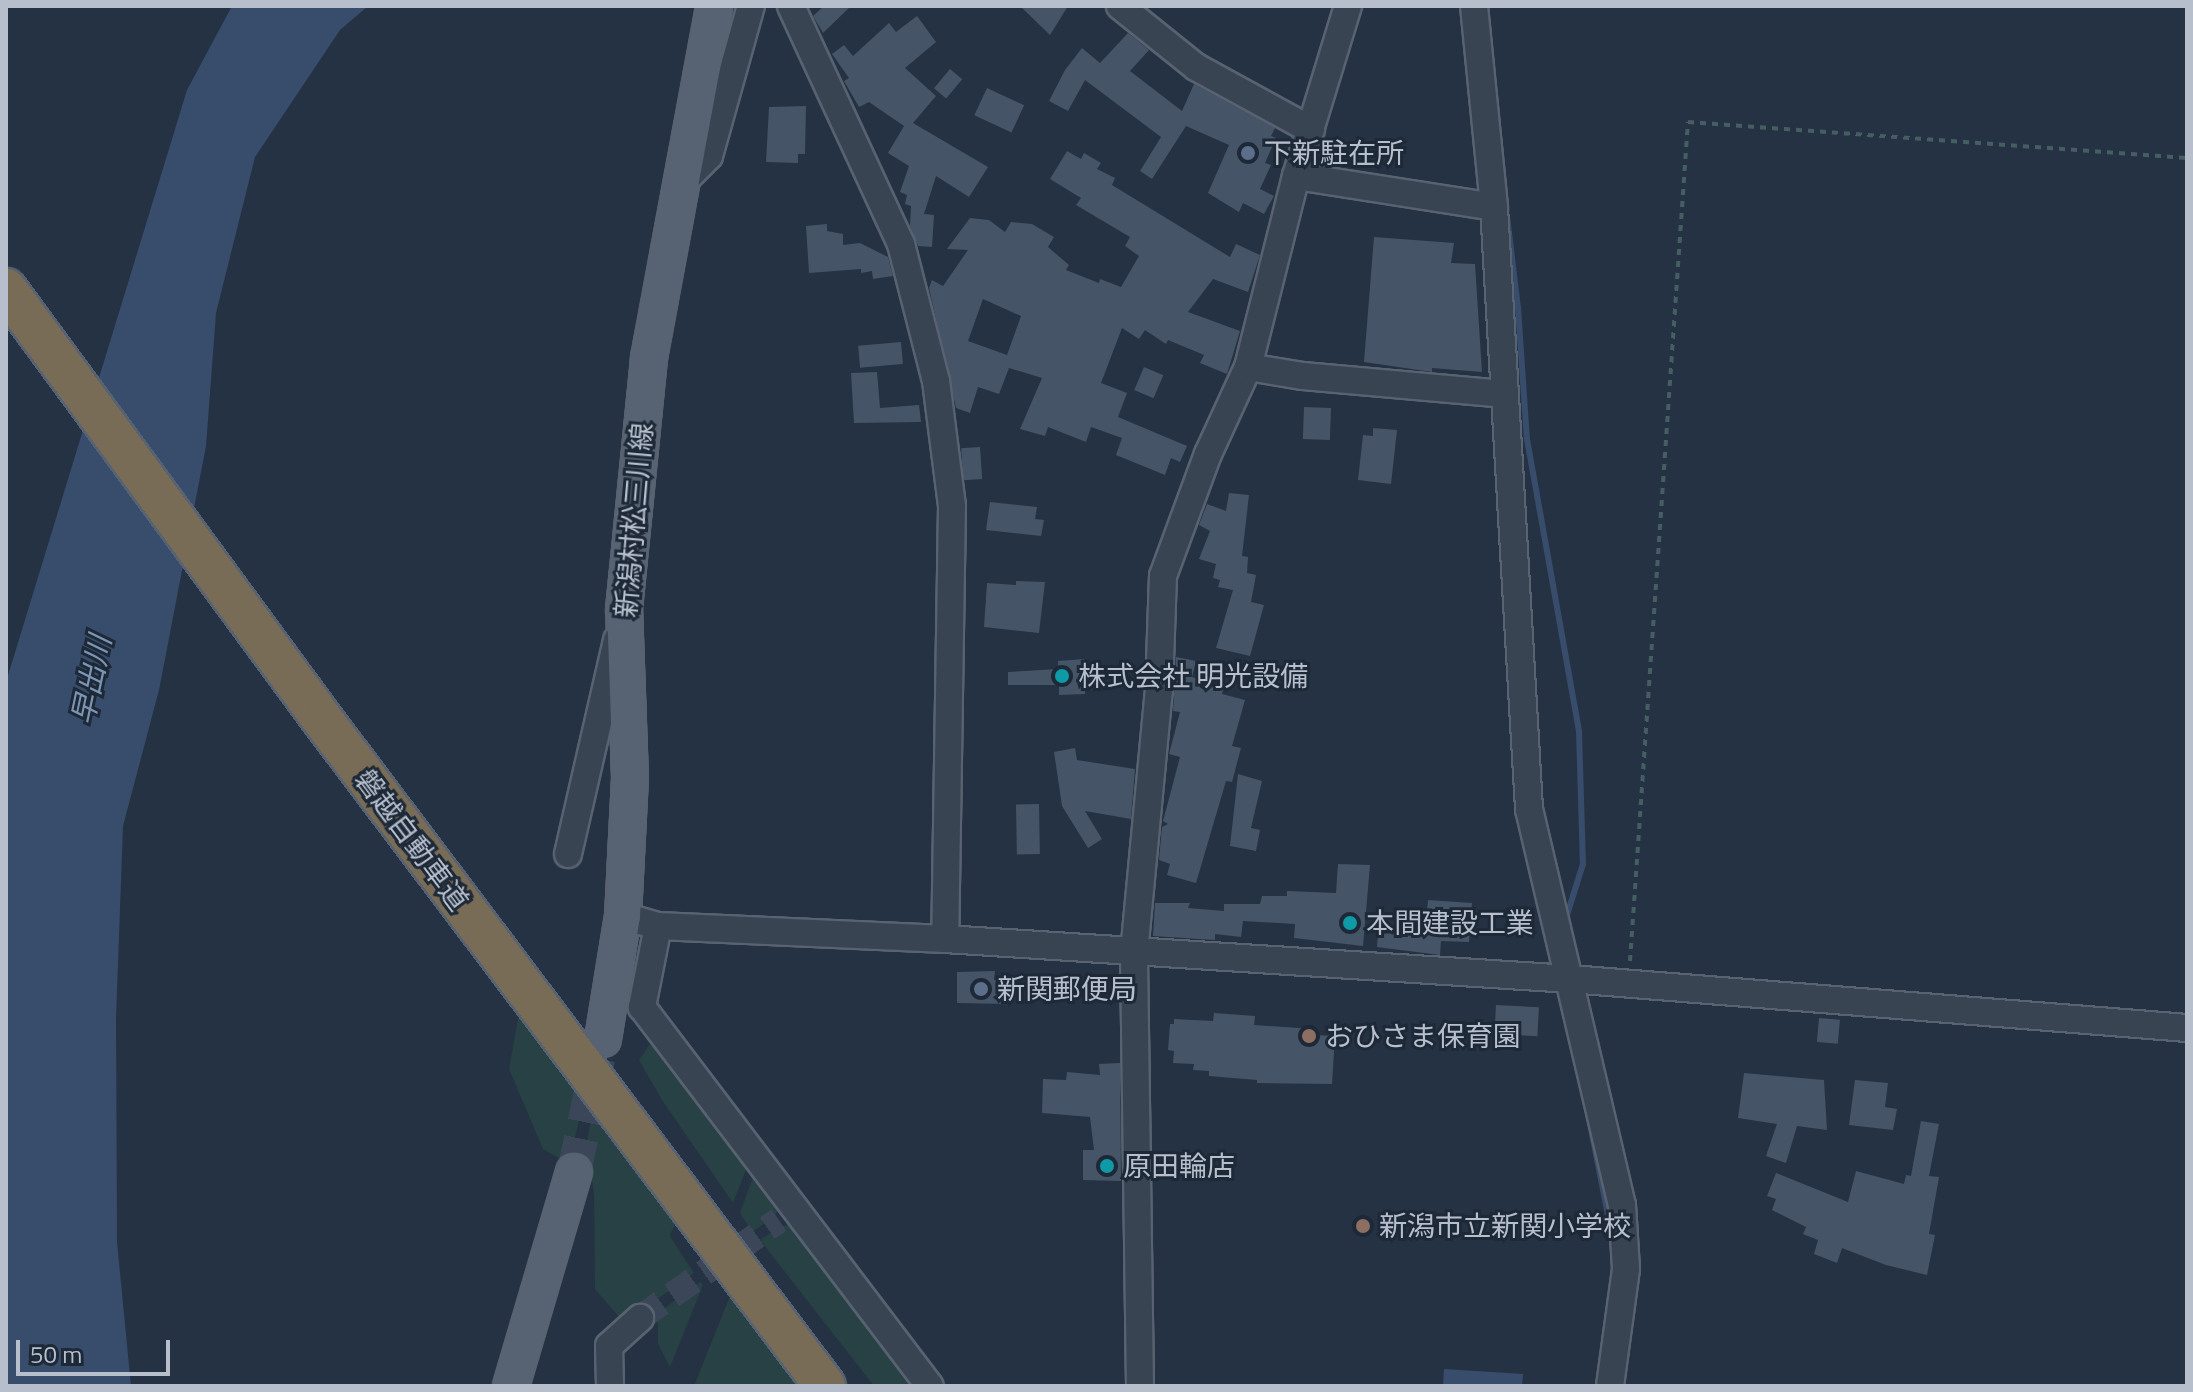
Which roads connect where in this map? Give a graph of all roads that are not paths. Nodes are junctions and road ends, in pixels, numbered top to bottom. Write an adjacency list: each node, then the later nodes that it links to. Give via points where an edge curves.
1 (714, 6): 9 (main road, 新潟村松三川線)
2 (751, 6): 9 (street, via 709,156)
3 (791, 6): 18 (street, via 901,244 936,381 952,506)
4 (1120, 6): 7 (street, via 1196,67)
5 (1348, 6): 7 (street)
6 (1474, 6): 10 (street)
7 (1311, 130): 8 (street)
8 (1296, 176): 10 (street); 12 (street)
9 (682, 183): 14 (main road, 新潟村松三川線, via 649,358)
10 (1494, 207): 13 (street)
11 (6, 289): 27 (highway, 磐越自動車道, via 509,970)
12 (1248, 367): 13 (street); 19 (street, via 1208,454 1163,576 1159,690)
13 (1503, 394): 20 (street, via 1529,809)
14 (624, 609): 15 (street); 16 (main road, 新潟村松三川線, via 630,778)
15 (568, 854)
16 (623, 916): 17 (street); 22 (main road, 新潟村松三川線)
17 (658, 926): 18 (street); 28 (street, via 642,1007 786,1214)
18 (945, 939): 19 (street)
19 (1134, 953): 20 (street); 29 (street)
20 (1570, 979): 21 (street); 30 (street, via 1622,1205 1626,1269)
21 (2187, 1028)
22 (603, 1039)
23 (574, 1172): 25 (main road)
24 (640, 1318): 26 (street, via 609,1346)
25 (511, 1386)
26 (610, 1386)
27 (825, 1386)
28 (930, 1386)
29 (1140, 1386)
30 (1610, 1386)

